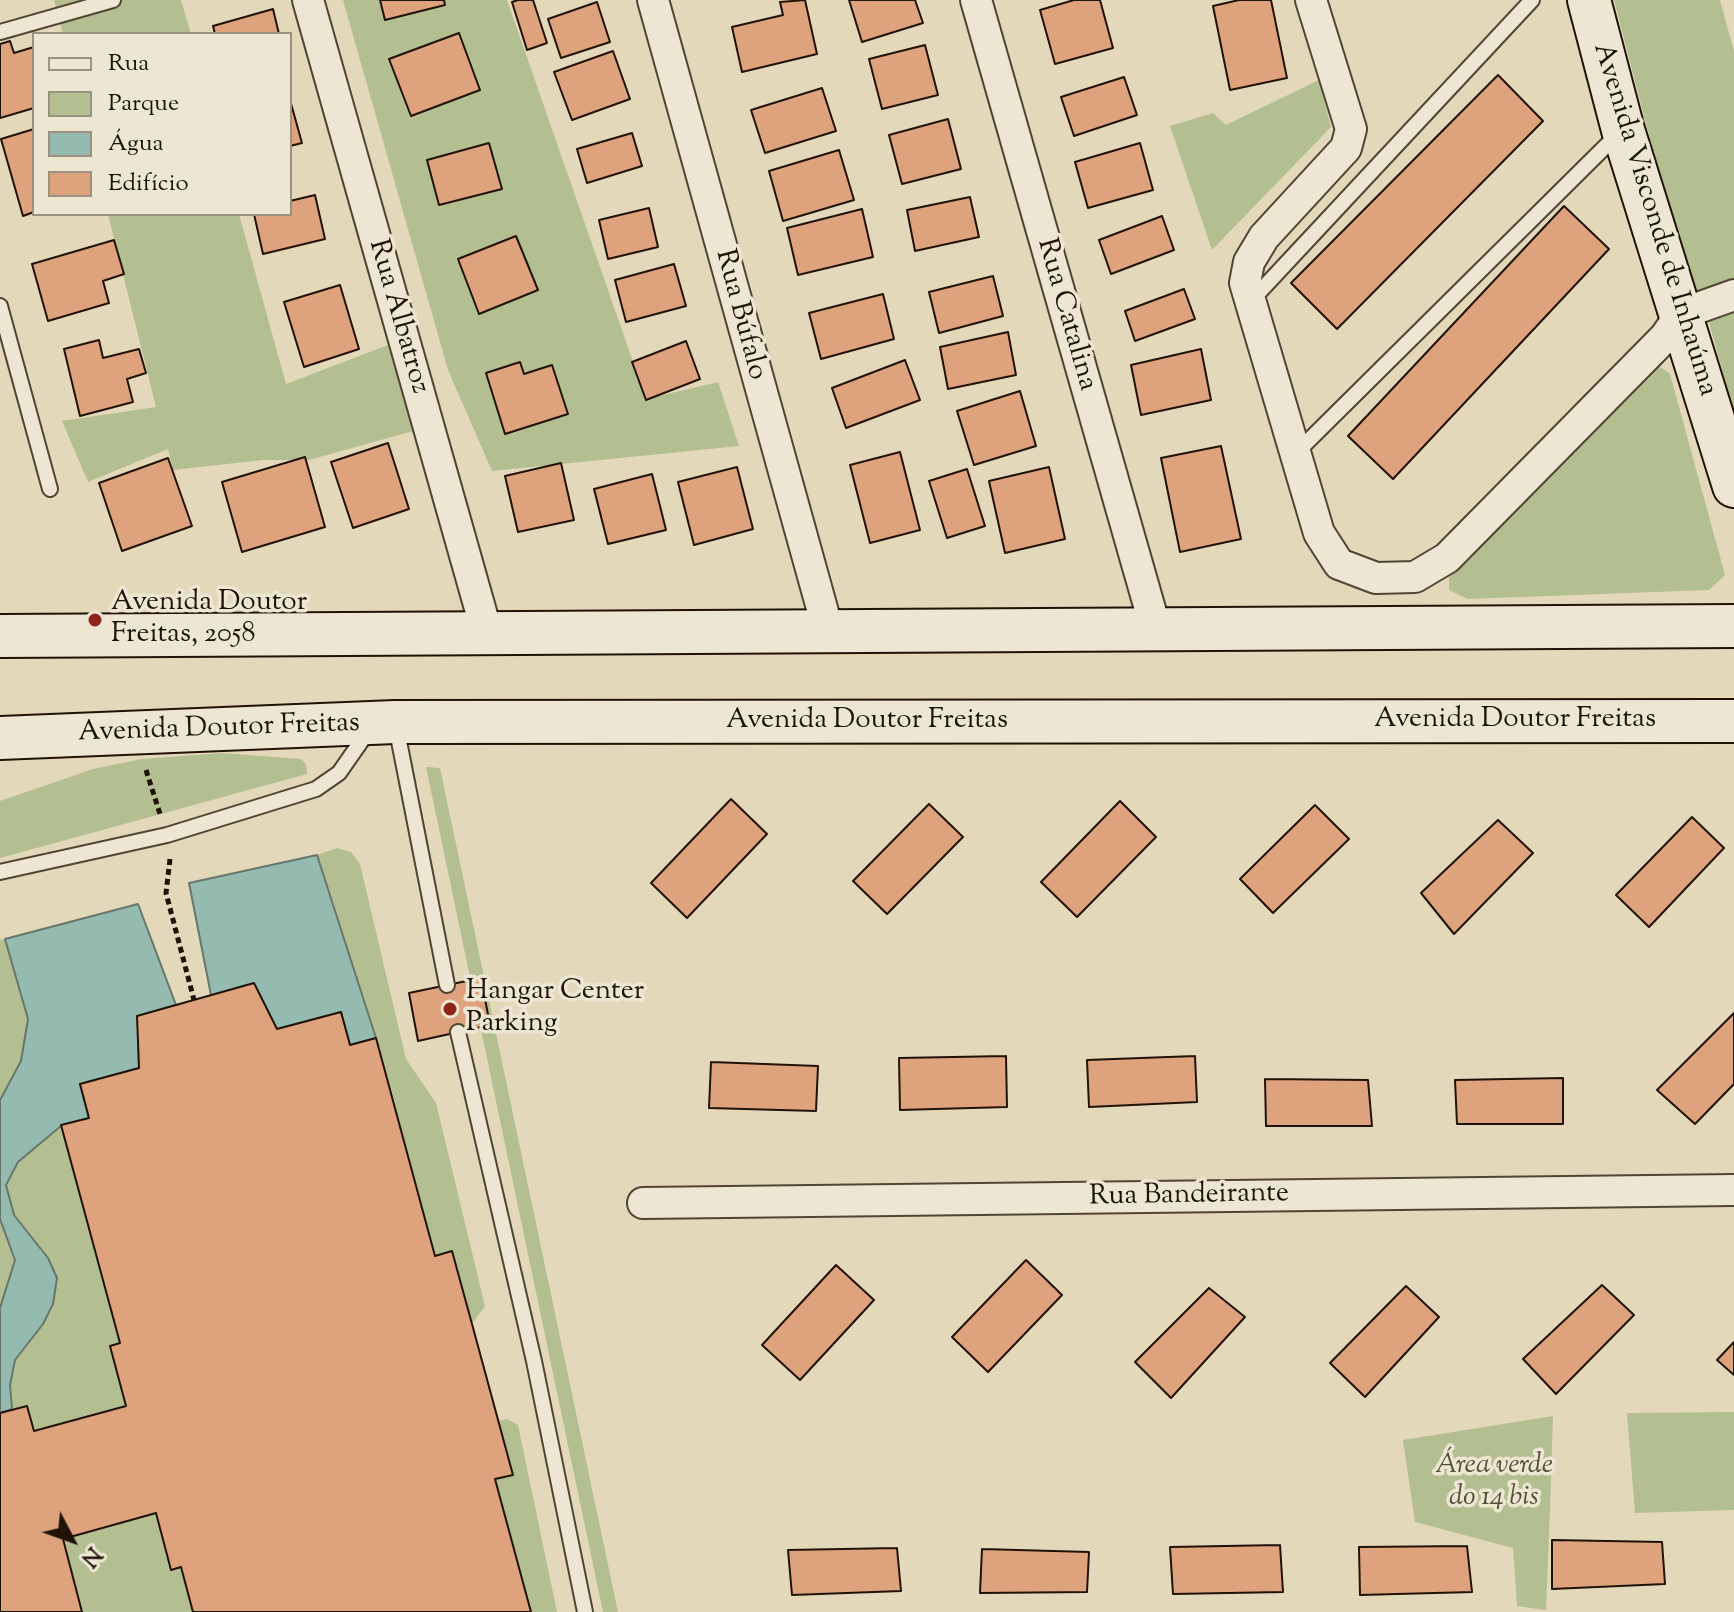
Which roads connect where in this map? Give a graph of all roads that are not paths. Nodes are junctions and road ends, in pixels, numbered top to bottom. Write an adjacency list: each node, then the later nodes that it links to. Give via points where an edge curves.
1 (113, 0): 8 (lane)
2 (308, 0): 20 (street, Rua Albatroz)
3 (653, 0): 18 (street, Rua Búfalo)
4 (976, 0): 19 (street, Rua Catalina)
5 (1311, 0): 11 (street, via 1351,129 1346,148 1249,262 1245,283)
6 (1532, 0): 11 (lane)
7 (1589, 0): 9 (main road, Avenida Visconde de Inhaúma)
8 (0, 32)
9 (1623, 130): 13 (main road, Avenida Visconde de Inhaúma); 14 (lane)
10 (1734, 295): 13 (street)
11 (1250, 301): 14 (street)
12 (0, 306): 16 (lane)
13 (1681, 314): 14 (street, via 1665,337 1447,558 1415,577 1376,578 1339,564 1319,533); 15 (main road, Avenida Visconde de Inhaúma)
14 (1295, 454)
15 (1734, 486)
16 (50, 489)
17 (1734, 626): 19 (main road)
18 (828, 630): 19 (main road); 20 (main road)
19 (1156, 630)
20 (487, 633): 21 (main road)
21 (0, 636)
22 (1734, 721): 23 (main road, Avenida Doutor Freitas)
23 (384, 723): 24 (main road, Avenida Doutor Freitas); 25 (lane, via 339,773 316,789 167,835); 26 (lane)
24 (0, 738)
25 (0, 872)
26 (447, 985)
27 (458, 1032): 30 (lane)
28 (1734, 1190): 29 (street, Rua Bandeirante)
29 (643, 1203)
30 (585, 1612)

